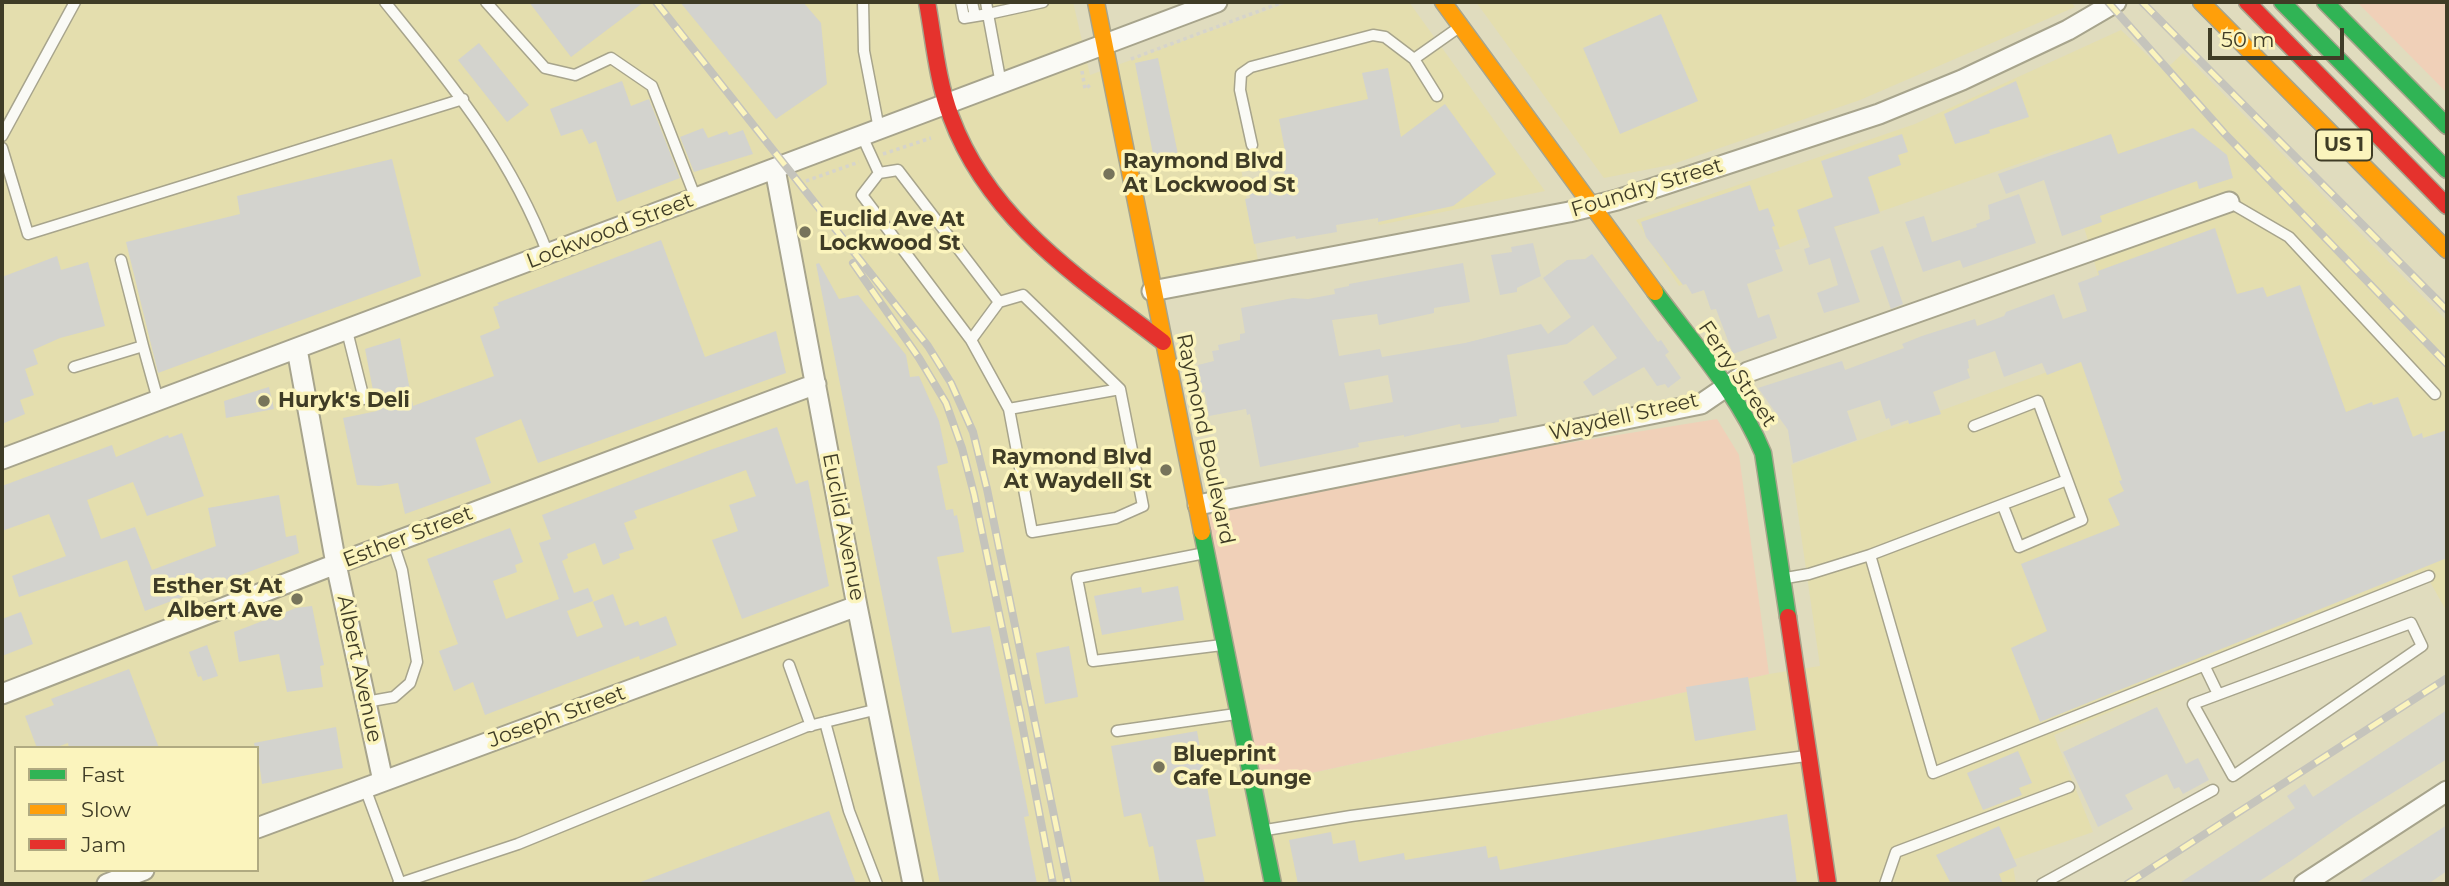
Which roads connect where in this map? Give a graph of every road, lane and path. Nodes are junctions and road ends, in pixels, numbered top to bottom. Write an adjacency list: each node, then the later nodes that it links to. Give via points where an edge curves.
1 (75, 2): 35 (lane)
2 (385, 2): 30 (lane)
3 (486, 2): 41 (lane, via 545,68 575,75 611,58 652,86)
4 (863, 2): 34 (lane)
5 (927, 2): 31 (main road)
6 (961, 2): 23 (lane, via 964,18)
7 (972, 2): 23 (lane)
8 (986, 2): 22 (lane)
9 (1043, 2): 18 (lane)
10 (1096, 2): 25 (main road, Raymond Boulevard)
11 (1217, 2): 25 (street, Lockwood Street)
12 (1283, 2): 27 (path)
13 (1443, 2): 24 (main road, Ferry Street)
14 (2116, 2): 43 (street, Foundry Street, via 2068,30 1879,114)
15 (2203, 2): 45 (main road, US 1)
16 (2246, 2): 44 (main road)
17 (2281, 2): 39 (main road)
18 (1028, 3): 19 (lane)
19 (1016, 5): 21 (lane)
20 (2329, 5): 32 (main road); 33 (main road)
21 (1003, 6): 22 (lane)
22 (988, 14): 23 (lane); 28 (lane)
23 (975, 16)
24 (1462, 25): 26 (lane); 43 (main road, Ferry Street)
25 (1104, 45): 28 (street, Lockwood Street); 48 (main road, Raymond Boulevard)
26 (1414, 59): 29 (lane); 36 (lane, via 1384,37 1373,35 1251,67 1241,75 1240,90)
27 (1130, 60)
28 (1001, 84): 31 (street, Lockwood Street)
29 (1437, 96)
30 (463, 99): 37 (lane, via 28,234); 46 (lane, via 511,171)
31 (947, 105): 34 (street, Lockwood Street); 52 (main road, via 977,172 1018,226 1063,267)
32 (2447, 105)
33 (2447, 126)
34 (871, 132): 38 (street, Lockwood Street); 40 (lane)
35 (2, 136)
36 (1251, 145)
37 (2, 148)
38 (775, 169): 41 (street, Lockwood Street); 56 (street, Euclid Avenue)
39 (2447, 170)
40 (879, 173): 49 (lane, via 898,170); 51 (lane, via 862,195)
41 (696, 199): 46 (street, Lockwood Street)
42 (2229, 202): 57 (street, Waydell Street, via 1748,372); 59 (lane, via 2289,237)
43 (1590, 206): 48 (street, Foundry Street); 57 (main road, Ferry Street)
44 (2447, 206)
45 (2447, 250)
46 (548, 254): 50 (street, Lockwood Street)
47 (121, 260): 53 (lane)
48 (1153, 290): 52 (main road, Raymond Boulevard)
49 (999, 302): 51 (lane); 58 (lane, via 1023,295)
50 (346, 331): 54 (street, Lockwood Street); 60 (lane)
51 (971, 340): 62 (lane)
52 (1163, 342): 66 (main road, Raymond Boulevard)
53 (143, 346): 55 (lane); 61 (lane)
54 (297, 349): 61 (street, Lockwood Street); 71 (street, Albert Avenue)
55 (74, 367)
56 (816, 384): 68 (street, Esther Street); 74 (street, Euclid Avenue)
57 (1725, 387): 66 (street, Waydell Street, via 1701,404); 73 (main road, Ferry Street, via 1763,453)
58 (1120, 388): 62 (lane); 62 (lane, via 1143,506 1116,518 1032,532)
59 (2435, 394)
60 (363, 399)
61 (158, 400): 64 (street, Lockwood Street)
62 (1009, 409)
63 (1974, 426): 65 (lane, via 2038,401)
64 (2, 459)
65 (2067, 480): 67 (lane); 67 (lane, via 2082,520 2019,547)
66 (1198, 505): 69 (main road, Raymond Boulevard)
67 (2004, 506): 70 (lane)
68 (393, 543): 71 (street, Esther Street); 80 (lane, via 417,662 410,683 394,697)
69 (1207, 552): 75 (main road, Raymond Boulevard); 75 (lane, via 1077,578 1090,649 1093,661)
70 (1870, 555): 73 (lane); 77 (lane, via 1933,773)
71 (336, 564): 78 (street, Esther Street); 80 (street, Albert Avenue)
72 (2429, 576): 77 (lane)
73 (1782, 579): 86 (main road, Ferry Street)
74 (858, 606): 81 (street, Euclid Avenue); 87 (street, Joseph Street)
75 (1226, 644): 82 (main road, Raymond Boulevard)
76 (789, 665): 84 (lane)
77 (2204, 665): 79 (lane)
78 (2, 694)
79 (2218, 694): 79 (lane, via 2193,704 2233,776 2422,646 2411,623)
80 (366, 702): 87 (street, Albert Avenue)
81 (878, 709): 83 (lane); 98 (street, Euclid Avenue)
82 (1240, 714): 85 (lane); 93 (main road, Raymond Boulevard)
83 (825, 722): 84 (lane); 97 (lane, via 849,811)
84 (811, 726): 96 (lane, via 518,844)
85 (1117, 731)
86 (1810, 755): 93 (lane); 100 (main road, Ferry Street)
87 (383, 781): 89 (street, Joseph Street)
88 (2069, 787): 101 (lane, via 1896,852)
89 (365, 788): 92 (street, Joseph Street); 96 (lane)
90 (2213, 790): 102 (lane)
91 (2447, 790): 103 (street)
92 (259, 827)
93 (1262, 830): 99 (main road, Raymond Boulevard)
94 (140, 872): 95 (street)
95 (107, 884)
96 (399, 884)
97 (877, 884)
98 (913, 884)
99 (1273, 884)
100 (1828, 884)
101 (1885, 884)
102 (2042, 884)
103 (2304, 884)

